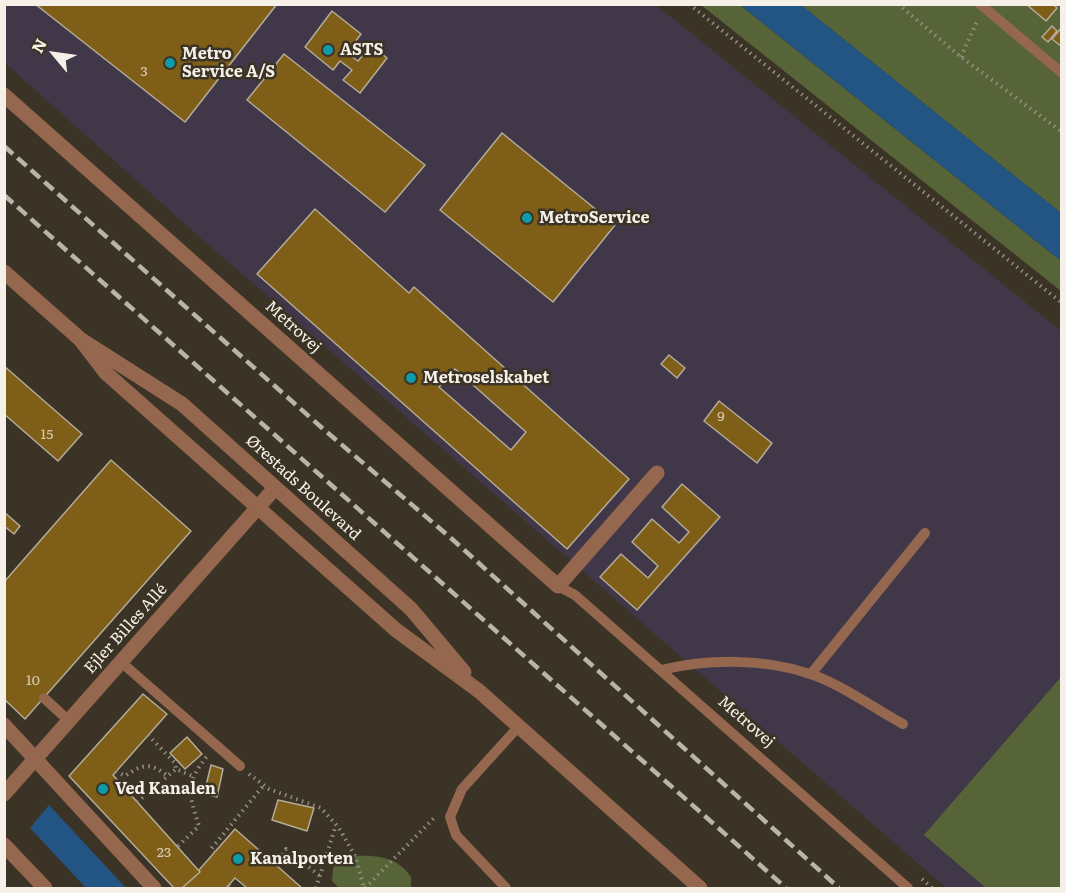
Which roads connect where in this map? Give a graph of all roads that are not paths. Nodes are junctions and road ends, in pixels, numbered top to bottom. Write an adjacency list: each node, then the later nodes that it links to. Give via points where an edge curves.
1 (982, 5): 2 (lane)
2 (1062, 73)
3 (4, 95): 10 (street, Metrovej)
4 (4, 272): 5 (street, Ørestads Boulevard)
5 (80, 339): 7 (street, Ørestads Boulevard, via 182,404); 8 (street, Ørestads Boulevard, via 106,373)
6 (657, 473): 10 (street)
7 (275, 488): 8 (street, Ejler Billes Allé); 14 (street, Ørestads Boulevard, via 411,609)
8 (258, 508): 11 (street, Ejler Billes Allé); 14 (street, Ørestads Boulevard, via 396,630)
9 (924, 533): 13 (lane)
10 (558, 586): 12 (lane, Metrovej, via 575,595)
11 (122, 662): 16 (street, Ejler Billes Allé); 21 (lane)
12 (661, 670): 13 (lane, via 752,662); 28 (lane, Metrovej)
13 (811, 674): 17 (lane)
14 (479, 691): 19 (street, Ørestads Boulevard)
15 (44, 698): 16 (lane)
16 (69, 721): 20 (street, Ejler Billes Allé)
17 (903, 724)
18 (4, 725): 20 (street)
19 (519, 726): 26 (lane, via 462,789 450,817 456,835); 27 (street, Ørestads Boulevard)
20 (36, 759): 22 (street, Ejler Billes Allé); 25 (street)
21 (240, 766)
22 (4, 794)
23 (4, 844): 24 (street)
24 (45, 888)
25 (154, 888)
26 (506, 888)
27 (700, 888)
28 (908, 888)

